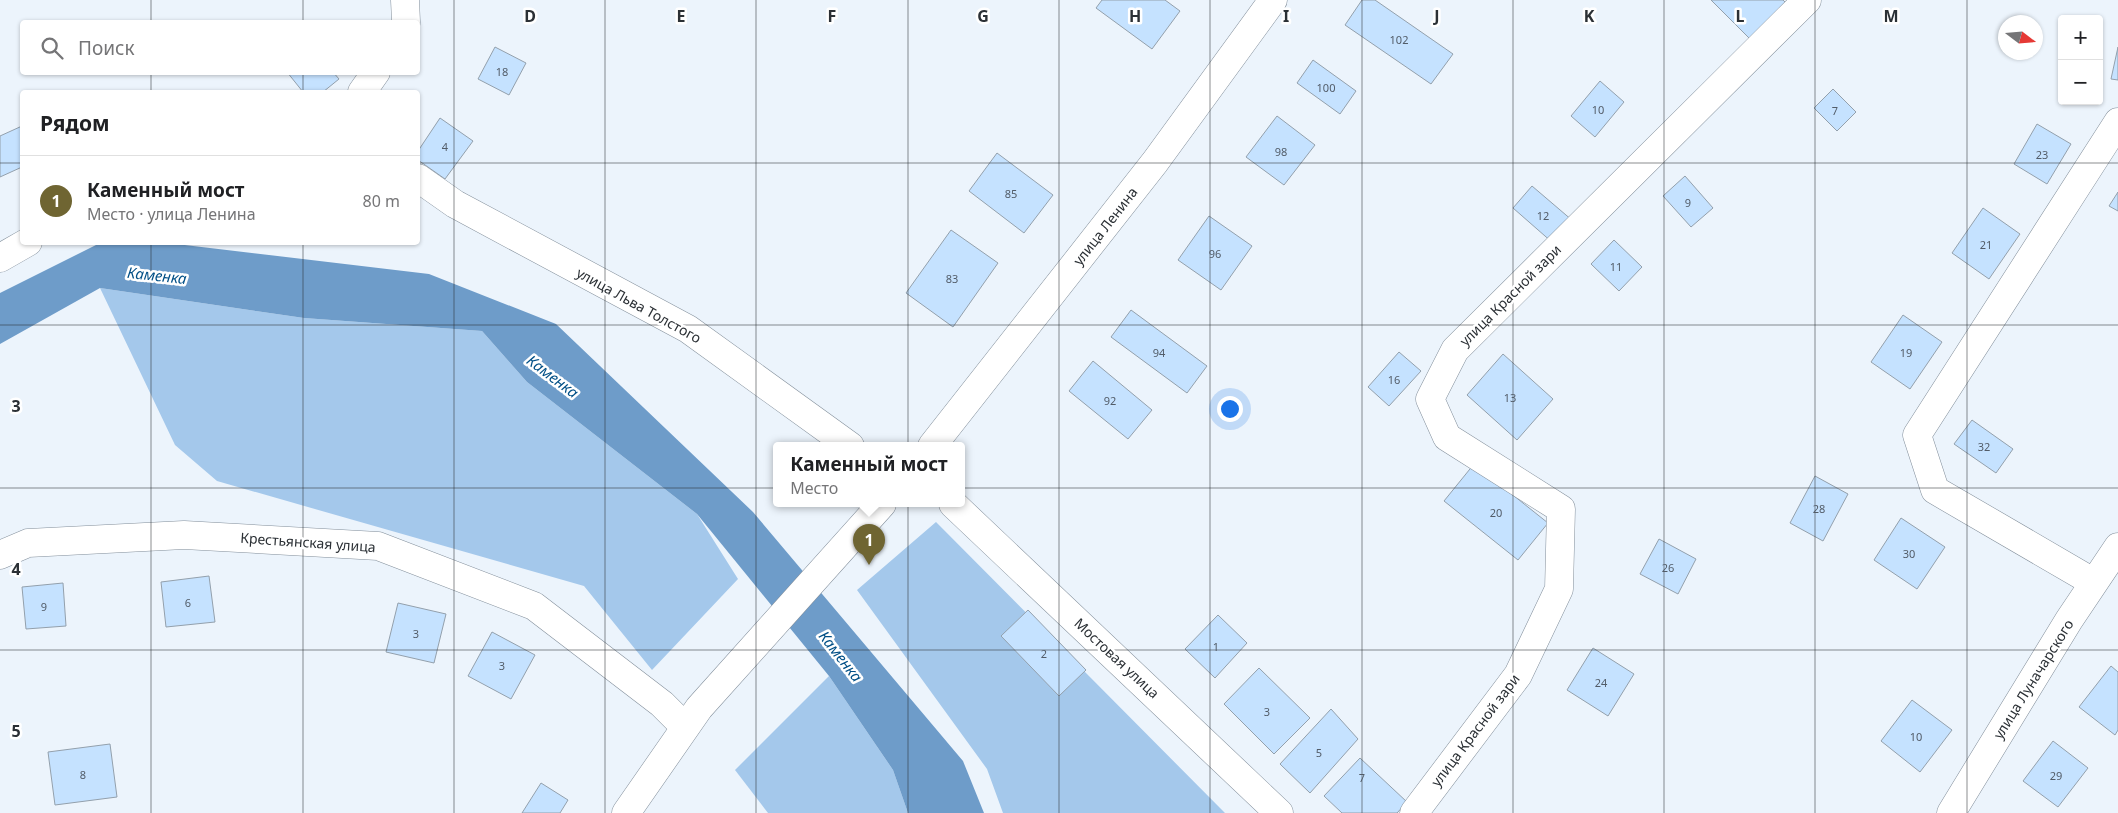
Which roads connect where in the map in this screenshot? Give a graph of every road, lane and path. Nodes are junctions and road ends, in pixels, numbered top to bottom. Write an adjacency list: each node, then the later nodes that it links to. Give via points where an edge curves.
1 (405, 0): 4 (street)
2 (1273, 0): 12 (street, улица Ленина, via 1155,162)
3 (1807, 0): 21 (street, улица Красной зари, via 1455,350 1430,399 1447,437 1561,509 1559,589 1518,675)
4 (406, 20)
5 (374, 75): 6 (street)
6 (363, 90)
7 (2118, 122): 17 (street, via 1916,435 1935,490)
8 (420, 179): 11 (street, улица Льва Толстого, via 455,204 688,329)
9 (23, 245): 10 (street)
10 (0, 258)
11 (844, 442)
12 (935, 442)
13 (879, 507): 18 (street)
14 (956, 507): 20 (street, Мостовая улица)
15 (2118, 547): 17 (street, улица Луначарского)
16 (0, 555): 18 (street, Крестьянская улица, via 28,543 184,534 378,546 534,606 662,704)
17 (2093, 582): 22 (street, улица Луначарского)
18 (692, 718): 19 (street)
19 (626, 813)
20 (1279, 813)
21 (1414, 813)
22 (1951, 813)

